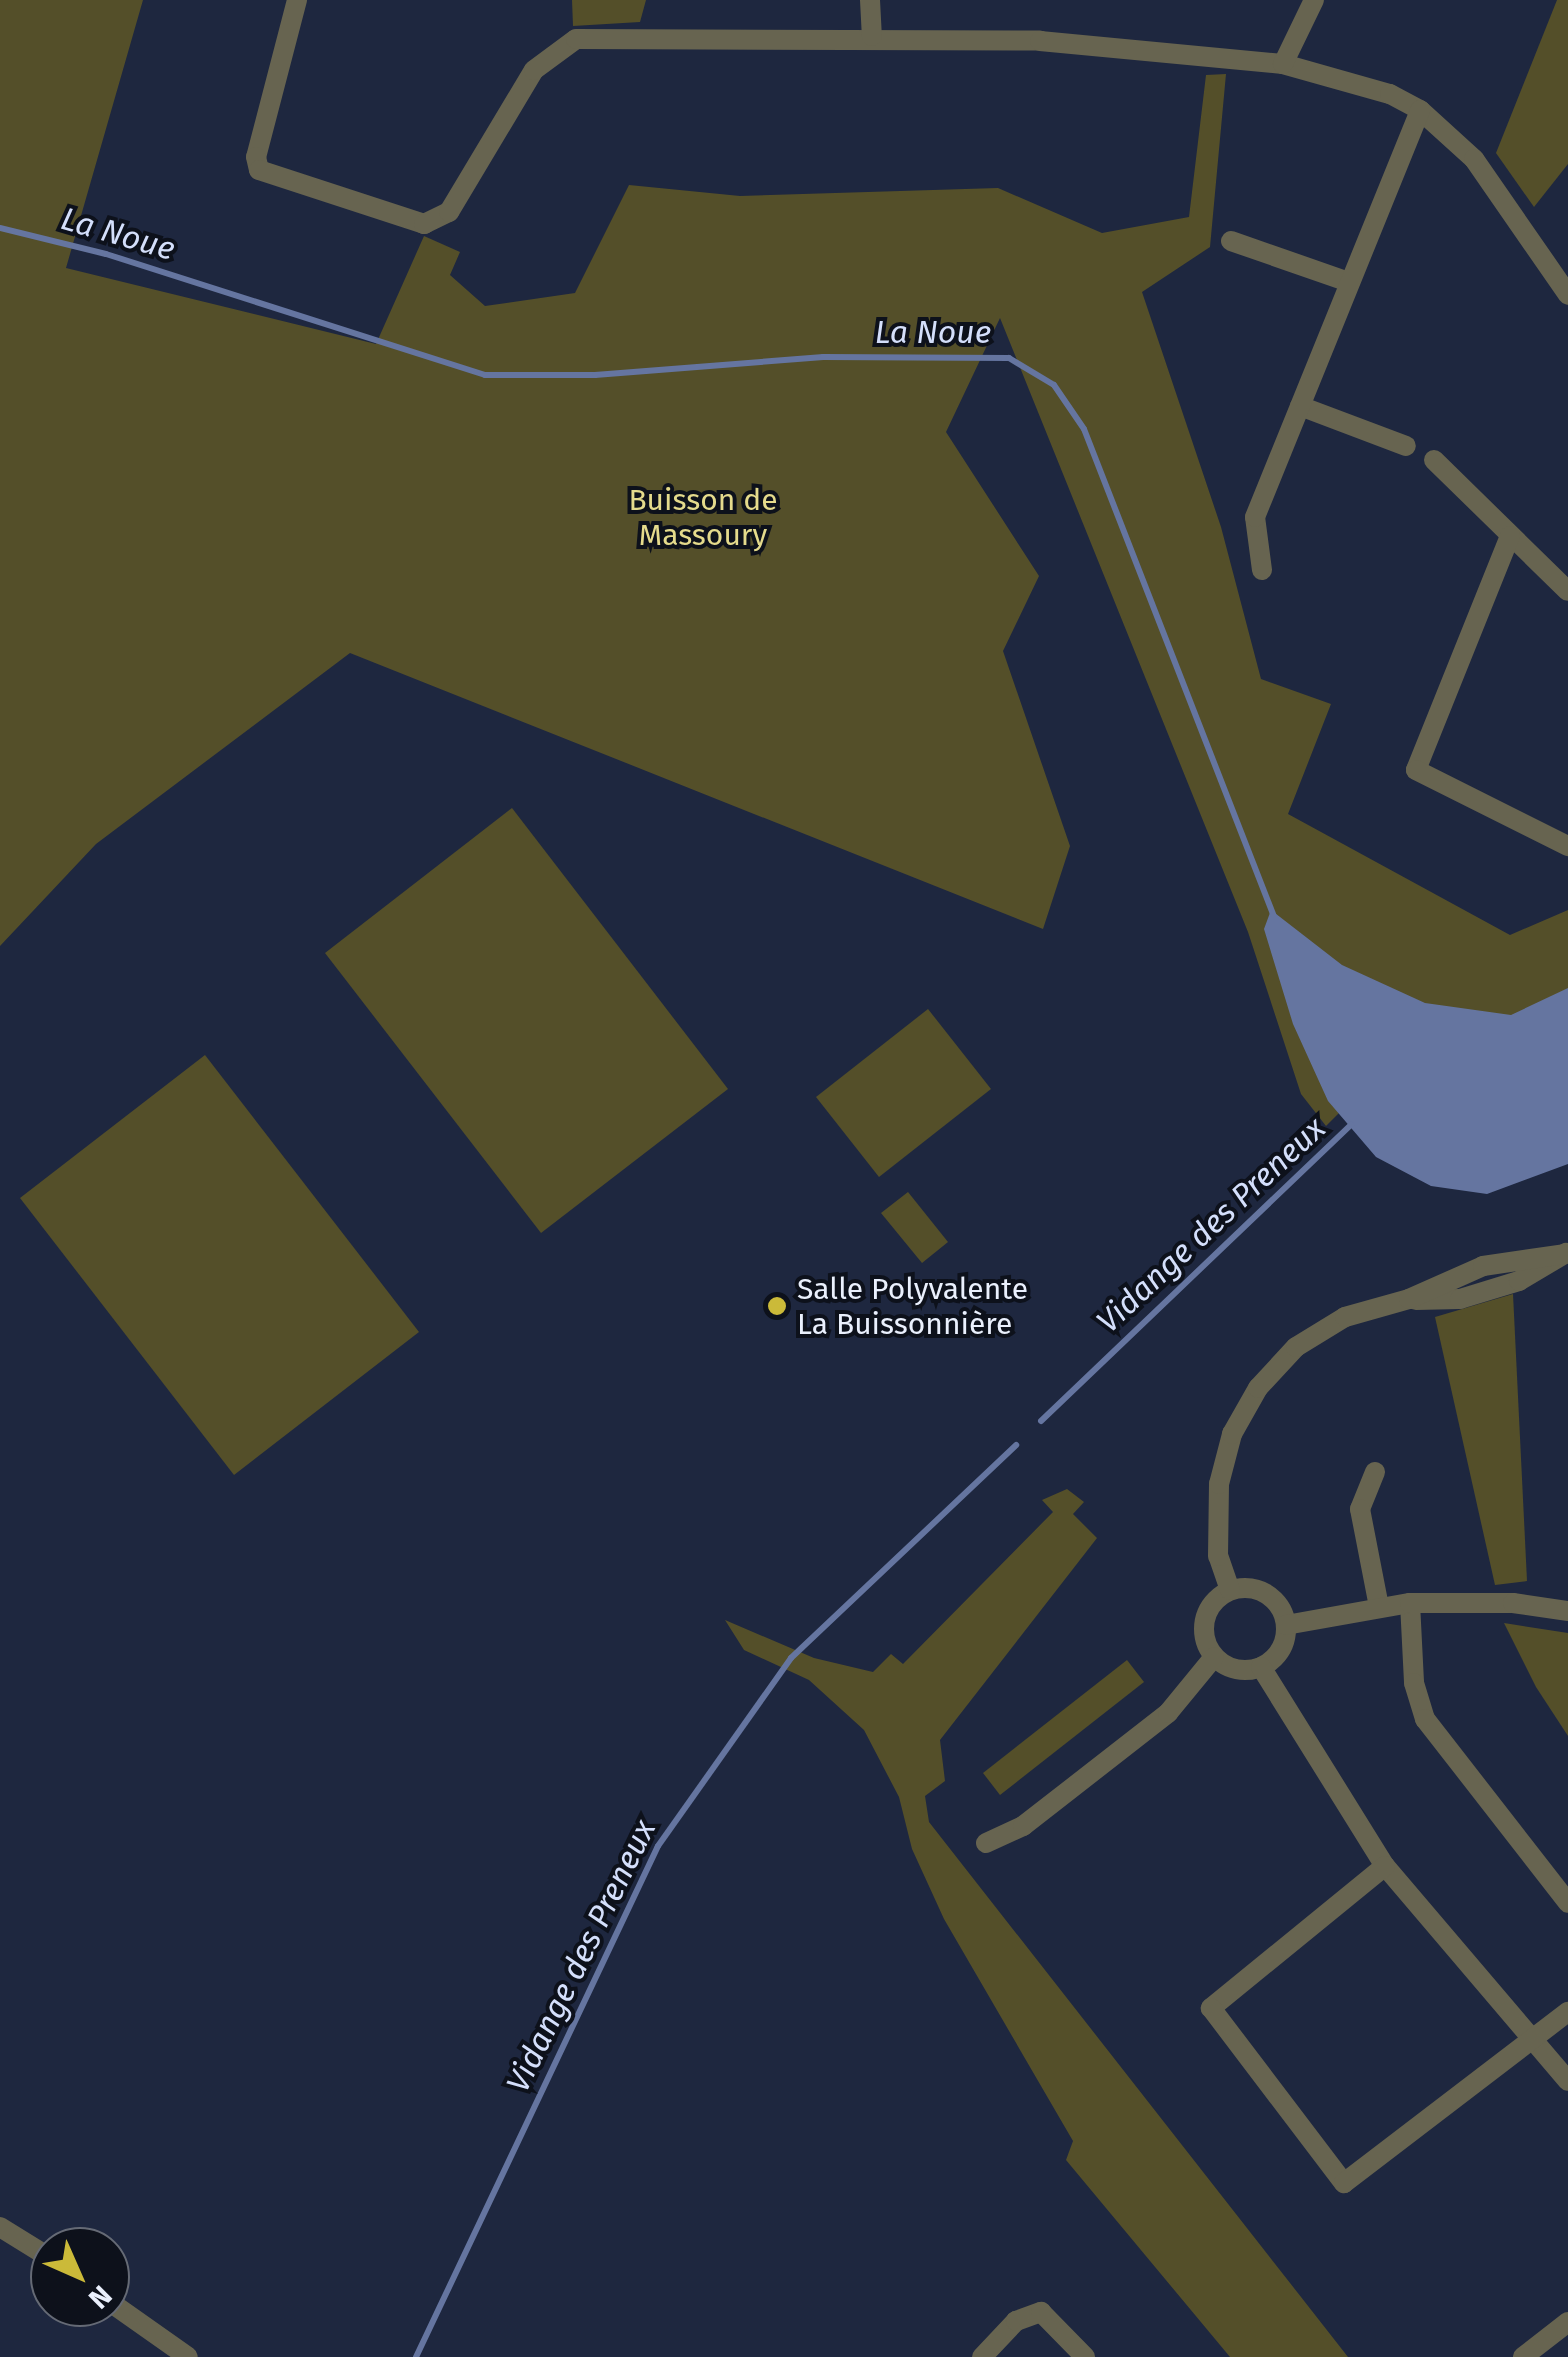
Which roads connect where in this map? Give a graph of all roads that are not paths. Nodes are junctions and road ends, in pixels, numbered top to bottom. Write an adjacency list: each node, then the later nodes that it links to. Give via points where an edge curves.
1 (296, 0): 4 (street, via 256,157 259,170 424,224 449,212 534,70 576,40)
2 (870, 0): 4 (street)
3 (1314, 0): 5 (street)
4 (872, 36): 5 (street, via 1040,41)
5 (1283, 64): 6 (street, via 1358,81)
6 (1420, 110): 8 (street); 9 (street, via 1474,159)
7 (1230, 240): 8 (street)
8 (1349, 282): 10 (street)
9 (1567, 292)
10 (1300, 406): 11 (street); 14 (street, via 1256,517)
11 (1406, 446)
12 (1434, 460): 13 (street)
13 (1510, 536): 15 (street); 16 (street, via 1416,770)
14 (1262, 570)
15 (1568, 591)
16 (1568, 846)
17 (1566, 1253): 19 (street, via 1519,1280 1460,1298 1409,1299 1345,1317 1296,1347 1258,1388 1232,1434 1218,1484 1218,1556)
18 (1374, 1472): 21 (street, via 1360,1510)
19 (1230, 1590): 23 (street, via 1263,1592); 24 (street, via 1205,1620)
20 (1410, 1603): 21 (street); 22 (street); 28 (street, via 1414,1683 1425,1719)
21 (1379, 1607): 23 (street)
22 (1568, 1611)
23 (1286, 1625): 25 (street, via 1281,1650)
24 (1214, 1656): 25 (street, via 1236,1669); 26 (street, via 1168,1713 1024,1826)
25 (1262, 1667): 27 (street)
26 (986, 1843)
27 (1385, 1866): 30 (street); 30 (street, via 1211,2008 1337,2178 1352,2179)
28 (1568, 1903)
29 (1568, 2012): 30 (street)
30 (1532, 2041): 31 (street)
31 (1568, 2082)
32 (0, 2228): 33 (street)
33 (30, 2246)
34 (130, 2316): 36 (street)
35 (1568, 2322): 39 (street)
36 (188, 2357)
37 (982, 2357): 38 (street, via 1016,2321 1041,2312)
38 (1085, 2357)
39 (1523, 2357)

